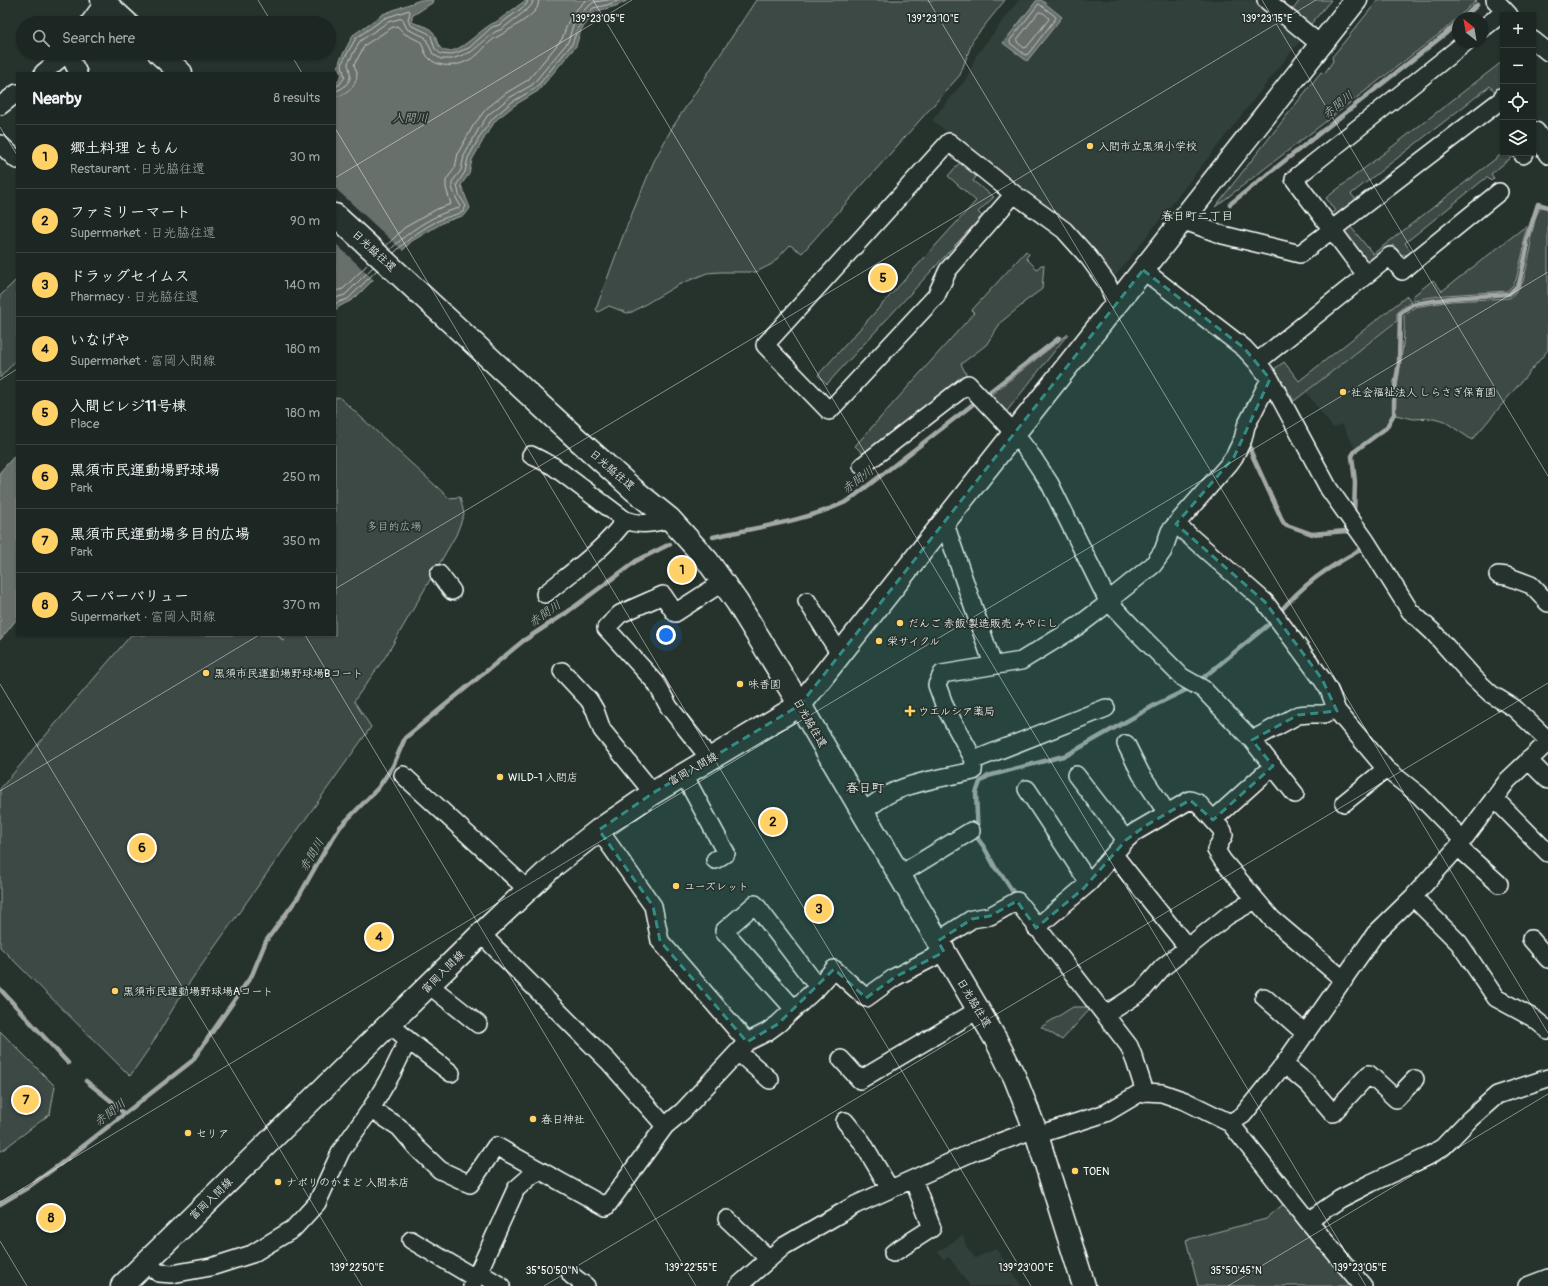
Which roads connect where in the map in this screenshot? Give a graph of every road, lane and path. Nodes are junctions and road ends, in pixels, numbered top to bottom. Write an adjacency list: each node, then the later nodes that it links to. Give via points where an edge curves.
1 (1266, 0): 8 (street)
2 (1356, 0): 8 (main road)
3 (103, 1): 5 (street); 6 (main road)
4 (1503, 9): 7 (street)
5 (93, 16)
6 (119, 16)
7 (1488, 23)
8 (1321, 45): 26 (main road)
9 (1458, 48): 27 (street, via 1294,179)
10 (59, 60): 13 (street)
11 (72, 60): 14 (street)
12 (167, 60): 15 (main road)
13 (43, 72)
14 (78, 72)
15 (180, 72)
16 (16, 94): 18 (street)
17 (1500, 101): 27 (street)
18 (0, 106)
19 (1536, 143): 21 (street, via 1543,140 1543,147)
20 (0, 144): 22 (street)
21 (1548, 155)
22 (16, 159)
23 (1499, 192): 29 (street, via 1402,271 1390,256)
24 (1014, 194): 24 (street, via 949,142 765,345 829,411 936,296 948,270); 30 (street, via 1064,230 1107,282)
25 (336, 216): 36 (main road, 日光脇往還, via 576,438)
26 (1182, 220): 27 (street, via 1223,235 1300,254); 28 (main road)
27 (1333, 230): 29 (street)
28 (1143, 270): 30 (main road); 31 (street, via 1244,348)
29 (1366, 275): 31 (street)
30 (1116, 304): 33 (main road)
31 (1257, 362): 32 (street)
32 (1270, 379): 39 (street, via 1246,426 1234,457); 55 (street, via 1329,489 1366,541 1410,611 1433,632 1474,678 1491,694 1514,708)
33 (1014, 433): 35 (street, via 968,384); 38 (main road); 46 (street, via 1050,484)
34 (531, 456): 37 (street, via 553,466)
35 (862, 466)
36 (670, 519): 37 (street, via 647,524 634,524); 42 (main road, 日光脇往還)
37 (625, 520): 44 (street, via 600,548)
38 (944, 521): 48 (main road); 49 (street)
39 (1176, 524): 46 (street, via 1153,565); 53 (street, via 1265,602 1322,679)
40 (439, 574): 43 (street)
41 (1498, 575): 47 (street, via 1531,586)
42 (723, 582): 51 (main road, 日光脇往還); 57 (street, via 675,613 663,595 620,614 606,628 656,683 668,707)
43 (452, 591)
44 (545, 594)
45 (807, 601): 48 (street)
46 (1108, 601): 49 (street, via 1078,626 1021,661); 54 (street, via 1182,677 1203,689)
47 (1548, 603)
48 (840, 654): 51 (main road)
49 (993, 665): 58 (street, via 942,674 937,685 945,707)
50 (562, 671): 67 (street, via 589,700 602,730)
51 (800, 705): 57 (main road, 富岡入間線); 71 (main road, 日光脇往還)
52 (1106, 708): 58 (street)
53 (1337, 711): 54 (street, via 1298,715); 61 (street)
54 (1252, 740): 60 (street)
55 (1548, 741): 59 (street)
56 (1126, 744): 72 (street, via 1141,774)
57 (710, 759): 62 (main road, 富岡入間線)
58 (974, 760): 71 (street, via 973,771 915,784 893,792)
59 (1528, 760): 65 (street); 69 (street)
60 (1273, 766): 68 (street); 73 (street)
61 (1386, 769): 70 (street); 77 (street, via 1419,795)
62 (684, 775): 67 (main road, 富岡入間線); 80 (street, via 726,853)
63 (1076, 775): 76 (street)
64 (402, 776): 84 (street)
65 (1548, 780)
66 (1027, 789): 82 (street)
67 (653, 793): 74 (main road, 富岡入間線)
68 (1295, 794)
69 (1494, 798): 77 (street); 78 (street)
70 (1344, 803)
71 (862, 813): 81 (main road, 日光脇往還)
72 (1167, 813): 73 (street, via 1190,800 1198,803); 76 (street)
73 (1213, 820): 86 (street, via 1223,830 1224,835 1216,850)
74 (599, 830): 84 (main road, 富岡入間線); 105 (street, via 653,906 660,941)
75 (971, 831): 81 (street)
76 (1126, 840): 79 (street)
77 (1460, 844): 83 (street); 85 (street)
78 (1548, 853)
79 (1114, 855): 82 (street); 91 (street)
80 (715, 860)
81 (899, 875): 90 (main road, 日光脇往還)
82 (1089, 883): 87 (street)
83 (1499, 884)
84 (528, 890): 88 (main road, 富岡入間線)
85 (1413, 897): 93 (street, via 1375,934); 100 (street, via 1459,942 1496,998)
86 (1255, 900): 91 (street, via 1227,916); 93 (street, via 1275,922)
87 (1036, 928): 90 (street, via 1017,900 990,916 972,919); 99 (street)
88 (481, 934): 94 (main road, 富岡入間線); 116 (street, via 609,1062)
89 (1531, 939): 92 (street)
90 (941, 947): 95 (street, via 866,998 834,969); 98 (main road, 日光脇往還)
91 (1188, 948): 99 (street, via 1162,968 1141,992)
92 (1548, 959)
93 (1344, 980): 103 (street)
94 (429, 986): 101 (main road, 富岡入間線); 102 (street)
95 (818, 987): 97 (street); 97 (street, via 755,904 724,931)
96 (1264, 997): 103 (street)
97 (794, 1009): 105 (street, via 778,1024)
98 (978, 1010): 106 (street, via 860,1080); 117 (main road, 日光脇往還, via 1015,1078)
99 (1105, 1015): 112 (street, via 1129,1046)
100 (1544, 1022)
101 (390, 1024): 104 (street); 126 (main road, 富岡入間線)
102 (478, 1024)
103 (1306, 1034): 107 (street)
104 (408, 1040): 108 (street); 113 (street)
105 (742, 1047): 111 (street); 116 (street, via 683,1111)
106 (841, 1058)
107 (1284, 1064): 110 (street, via 1308,1084 1333,1114 1369,1074 1396,1099); 115 (street, via 1243,1115)
108 (451, 1073)
109 (1548, 1078): 122 (street, via 1498,1095 1443,1147 1346,1196)
110 (1415, 1079)
111 (770, 1080)
112 (1145, 1092): 115 (street, via 1162,1093 1185,1101); 117 (street, via 1106,1113)
113 (371, 1109): 118 (street, via 399,1127 440,1170 470,1184 496,1146); 126 (street, via 341,1151 317,1203 293,1229 252,1254 211,1267 172,1274 159,1273)
114 (845, 1121): 120 (street, via 862,1142)
115 (1230, 1123): 122 (street)
116 (665, 1126): 118 (street, via 606,1207)
117 (1036, 1132): 119 (street, via 973,1152); 134 (main road, 日光脇往還)
118 (540, 1171): 129 (street, via 516,1189)
119 (913, 1179): 120 (street); 124 (street, via 932,1228)
120 (890, 1189): 125 (street, via 811,1230 784,1246)
121 (727, 1219): 125 (street)
122 (1308, 1221): 135 (street)
123 (411, 1240): 129 (street)
124 (892, 1252)
125 (769, 1259): 133 (street)
126 (145, 1263): 130 (main road, 富岡入間線)
127 (571, 1275): 132 (street)
128 (1548, 1278): 136 (street)
129 (475, 1279): 131 (street)
130 (122, 1286)
131 (501, 1286)
132 (586, 1286)
133 (738, 1286)
134 (1084, 1286)
135 (1363, 1286)
136 (1527, 1286)

